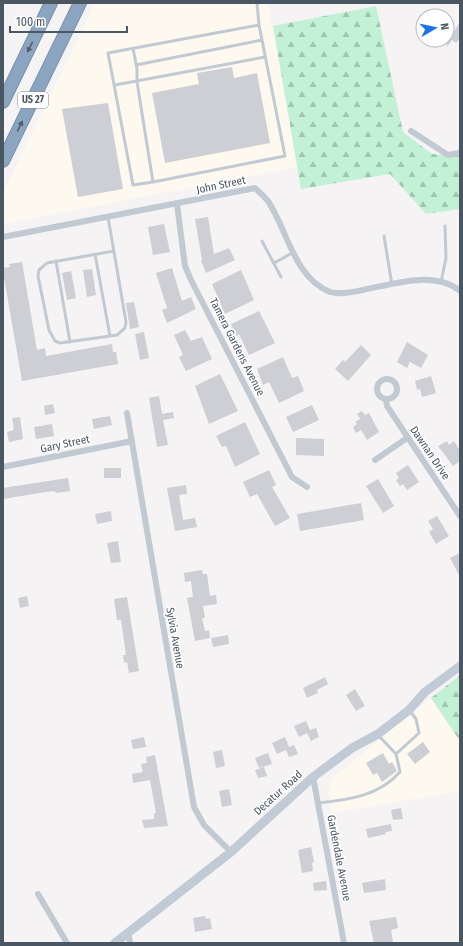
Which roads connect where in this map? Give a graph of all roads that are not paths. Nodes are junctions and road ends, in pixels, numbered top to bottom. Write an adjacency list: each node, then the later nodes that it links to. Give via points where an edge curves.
1 (51, 3): 11 (highway, US 27, one-way to 11)
2 (80, 3): 14 (highway, US 27, one-way to 2)
3 (257, 3): 4 (lane)
4 (259, 25): 5 (lane); 6 (lane)
5 (262, 40): 7 (lane); 8 (lane)
6 (133, 48): 8 (lane); 10 (lane, via 108,53)
7 (265, 56): 9 (lane); 15 (lane, via 285,156)
8 (136, 65): 9 (lane)
9 (137, 82): 10 (lane); 15 (lane)
10 (115, 86): 15 (lane, via 133,185)
11 (3, 102)
12 (411, 131): 13 (street, via 448,155)
13 (460, 153)
14 (3, 161)
15 (153, 182)
16 (178, 204): 17 (street, John Street); 23 (street, John Street, via 255,188 267,200); 39 (street, Tamera Gardens Avenue, via 185,266 191,280 292,477)
17 (108, 217): 20 (street, John Street); 22 (lane)
18 (445, 226): 28 (lane, via 445,262)
19 (384, 236): 29 (lane)
20 (3, 237)
21 (262, 241): 26 (lane)
22 (114, 250): 24 (lane); 31 (lane, via 126,322 121,332)
23 (294, 252): 26 (lane); 29 (street, John Street, via 310,278 330,292 348,293)
24 (95, 254): 25 (lane); 31 (lane)
25 (56, 261): 32 (lane); 32 (lane, via 42,266 38,276 51,336 60,343)
26 (274, 263): 27 (lane)
27 (281, 277)
28 (441, 282): 29 (street, John Street, via 428,280); 30 (street, John Street)
29 (392, 284)
30 (460, 290)
31 (110, 336): 32 (lane)
32 (70, 342)
33 (386, 400): 35 (street, Dawnan Drive, via 387,406)
34 (127, 413): 36 (street, Sylvia Avenue)
35 (407, 438): 37 (street); 40 (street, Dawnan Drive)
36 (132, 441): 38 (street, Gary Street); 47 (street, Sylvia Avenue, via 194,808 204,825)
37 (375, 460)
38 (3, 467)
39 (307, 487)
40 (460, 516)
41 (460, 666): 42 (street, Decatur Road, via 425,692)
42 (409, 710): 43 (street, Decatur Road); 44 (lane, via 416,720 419,733)
43 (378, 734): 44 (lane); 45 (street, Decatur Road, via 352,748)
44 (396, 754): 46 (lane, via 400,772 392,781 364,796)
45 (313, 777): 46 (street, Gardendale Avenue); 47 (street, Decatur Road)
46 (318, 803): 53 (street, Gardendale Avenue)
47 (231, 852): 49 (street, Decatur Road)
48 (38, 894): 50 (street)
49 (128, 932): 51 (street, Decatur Road); 52 (street)
50 (67, 943)
51 (115, 943)
52 (130, 943)
53 (344, 943)

